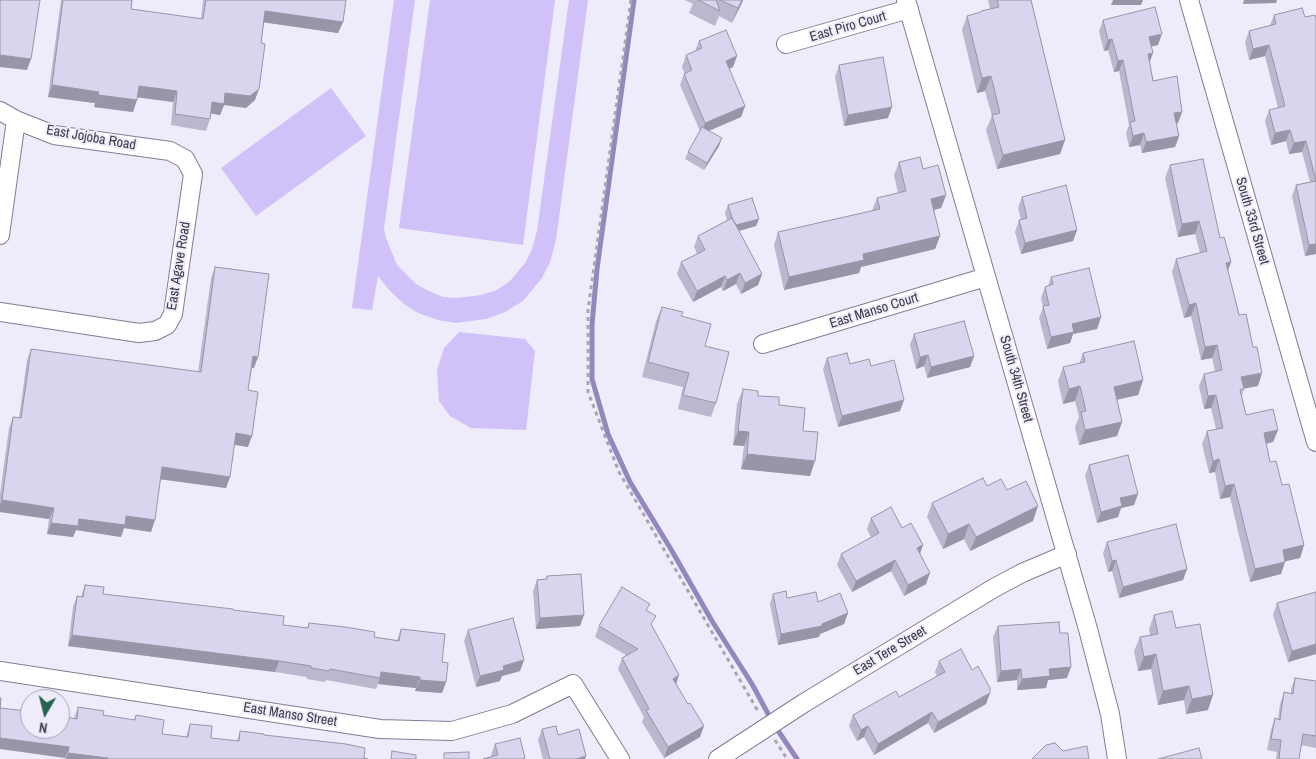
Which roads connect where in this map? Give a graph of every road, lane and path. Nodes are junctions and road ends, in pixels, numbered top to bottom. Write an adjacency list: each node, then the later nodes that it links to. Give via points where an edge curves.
1 (631, 0): 15 (path, via 588,310 588,392 619,472)
2 (1189, 0): 12 (street, South 33rd Street)
3 (907, 5): 4 (street, East Piro Court); 9 (street, South 34th Street)
4 (786, 44)
5 (0, 110): 6 (street, East Jojoba Road)
6 (16, 120): 7 (street, East Jojoba Road, via 54,135 170,150); 8 (street)
7 (185, 159): 10 (street, East Agave Road, via 193,174 173,314 166,325 155,332 139,333)
8 (0, 235)
9 (986, 277): 11 (street, East Manso Court); 13 (street, South 34th Street)
10 (0, 312)
11 (763, 344)
12 (1316, 442)
13 (1067, 554): 15 (street, East Tere Street, via 994,588); 19 (street, South 34th Street, via 1110,714)
14 (0, 671): 16 (street, East Manso Street, via 380,729 452,731 512,714 573,684)
15 (767, 727): 17 (street, East Tere Street); 18 (path)
16 (620, 759)
17 (718, 759)
18 (787, 759)
19 (1117, 759)

